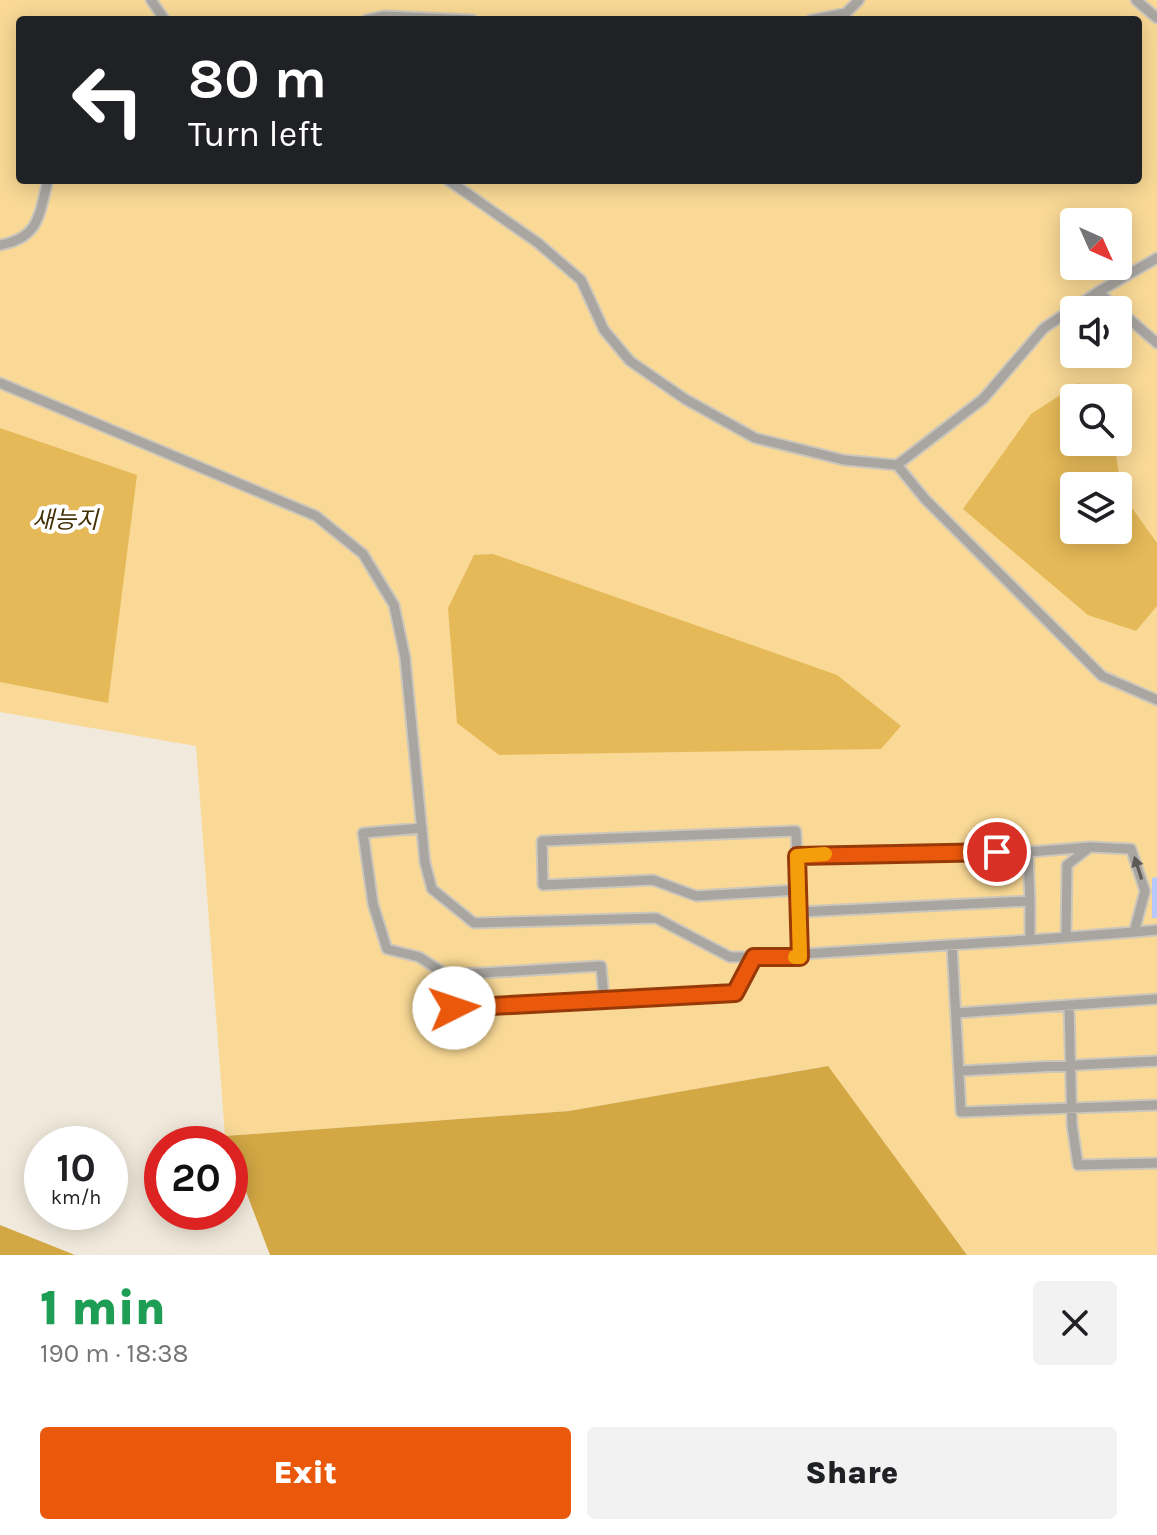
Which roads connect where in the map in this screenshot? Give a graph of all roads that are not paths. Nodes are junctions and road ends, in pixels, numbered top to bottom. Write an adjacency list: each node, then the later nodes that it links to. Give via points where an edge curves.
1 (859, 0): 3 (lane, via 846,13)
2 (1136, 0): 4 (lane)
3 (831, 16)
4 (1157, 18)
5 (47, 184): 7 (lane, via 35,227 20,242)
6 (454, 184): 12 (lane, via 581,280 604,330 630,361 685,399 755,438 844,460)
7 (0, 245)
8 (1157, 258): 9 (lane)
9 (1098, 292): 10 (lane); 12 (lane, via 1044,328 983,399)
10 (1157, 343)
11 (0, 383): 14 (lane, via 316,516 363,554 397,618)
12 (897, 465): 13 (lane, via 1102,676)
13 (1157, 700)
14 (422, 828): 26 (lane, via 432,889 474,923 656,918 730,957); 28 (lane, via 363,833 373,904 387,949 419,957)
15 (1090, 847): 16 (lane); 22 (lane, one-way to 15, via 1145,891 1131,849); 23 (lane, via 1067,865)
16 (1028, 852): 17 (lane); 19 (lane)
17 (797, 856): 18 (lane); 18 (lane, via 796,831 542,841 543,885 653,880 696,896)
18 (798, 890): 20 (lane)
19 (1030, 901): 20 (lane); 24 (lane)
20 (799, 912): 27 (lane)
21 (1157, 930): 22 (lane)
22 (1134, 932): 23 (lane)
23 (1066, 937): 24 (lane)
24 (1030, 940): 25 (lane)
25 (952, 946): 27 (lane); 32 (lane)
26 (754, 957): 27 (lane); 29 (lane, via 735,993)
27 (800, 957)
28 (447, 975): 29 (lane, via 454,1008); 29 (lane, via 601,966)
29 (604, 998)
30 (1157, 999): 31 (lane)
31 (1069, 1005): 32 (lane); 34 (lane)
32 (956, 1013): 35 (lane)
33 (1157, 1061): 34 (lane)
34 (1070, 1065): 35 (lane); 37 (lane)
35 (959, 1071): 37 (lane, via 961,1112)
36 (1157, 1105): 37 (lane)
37 (1071, 1108): 38 (lane, via 1078,1165)
38 (1157, 1163)

